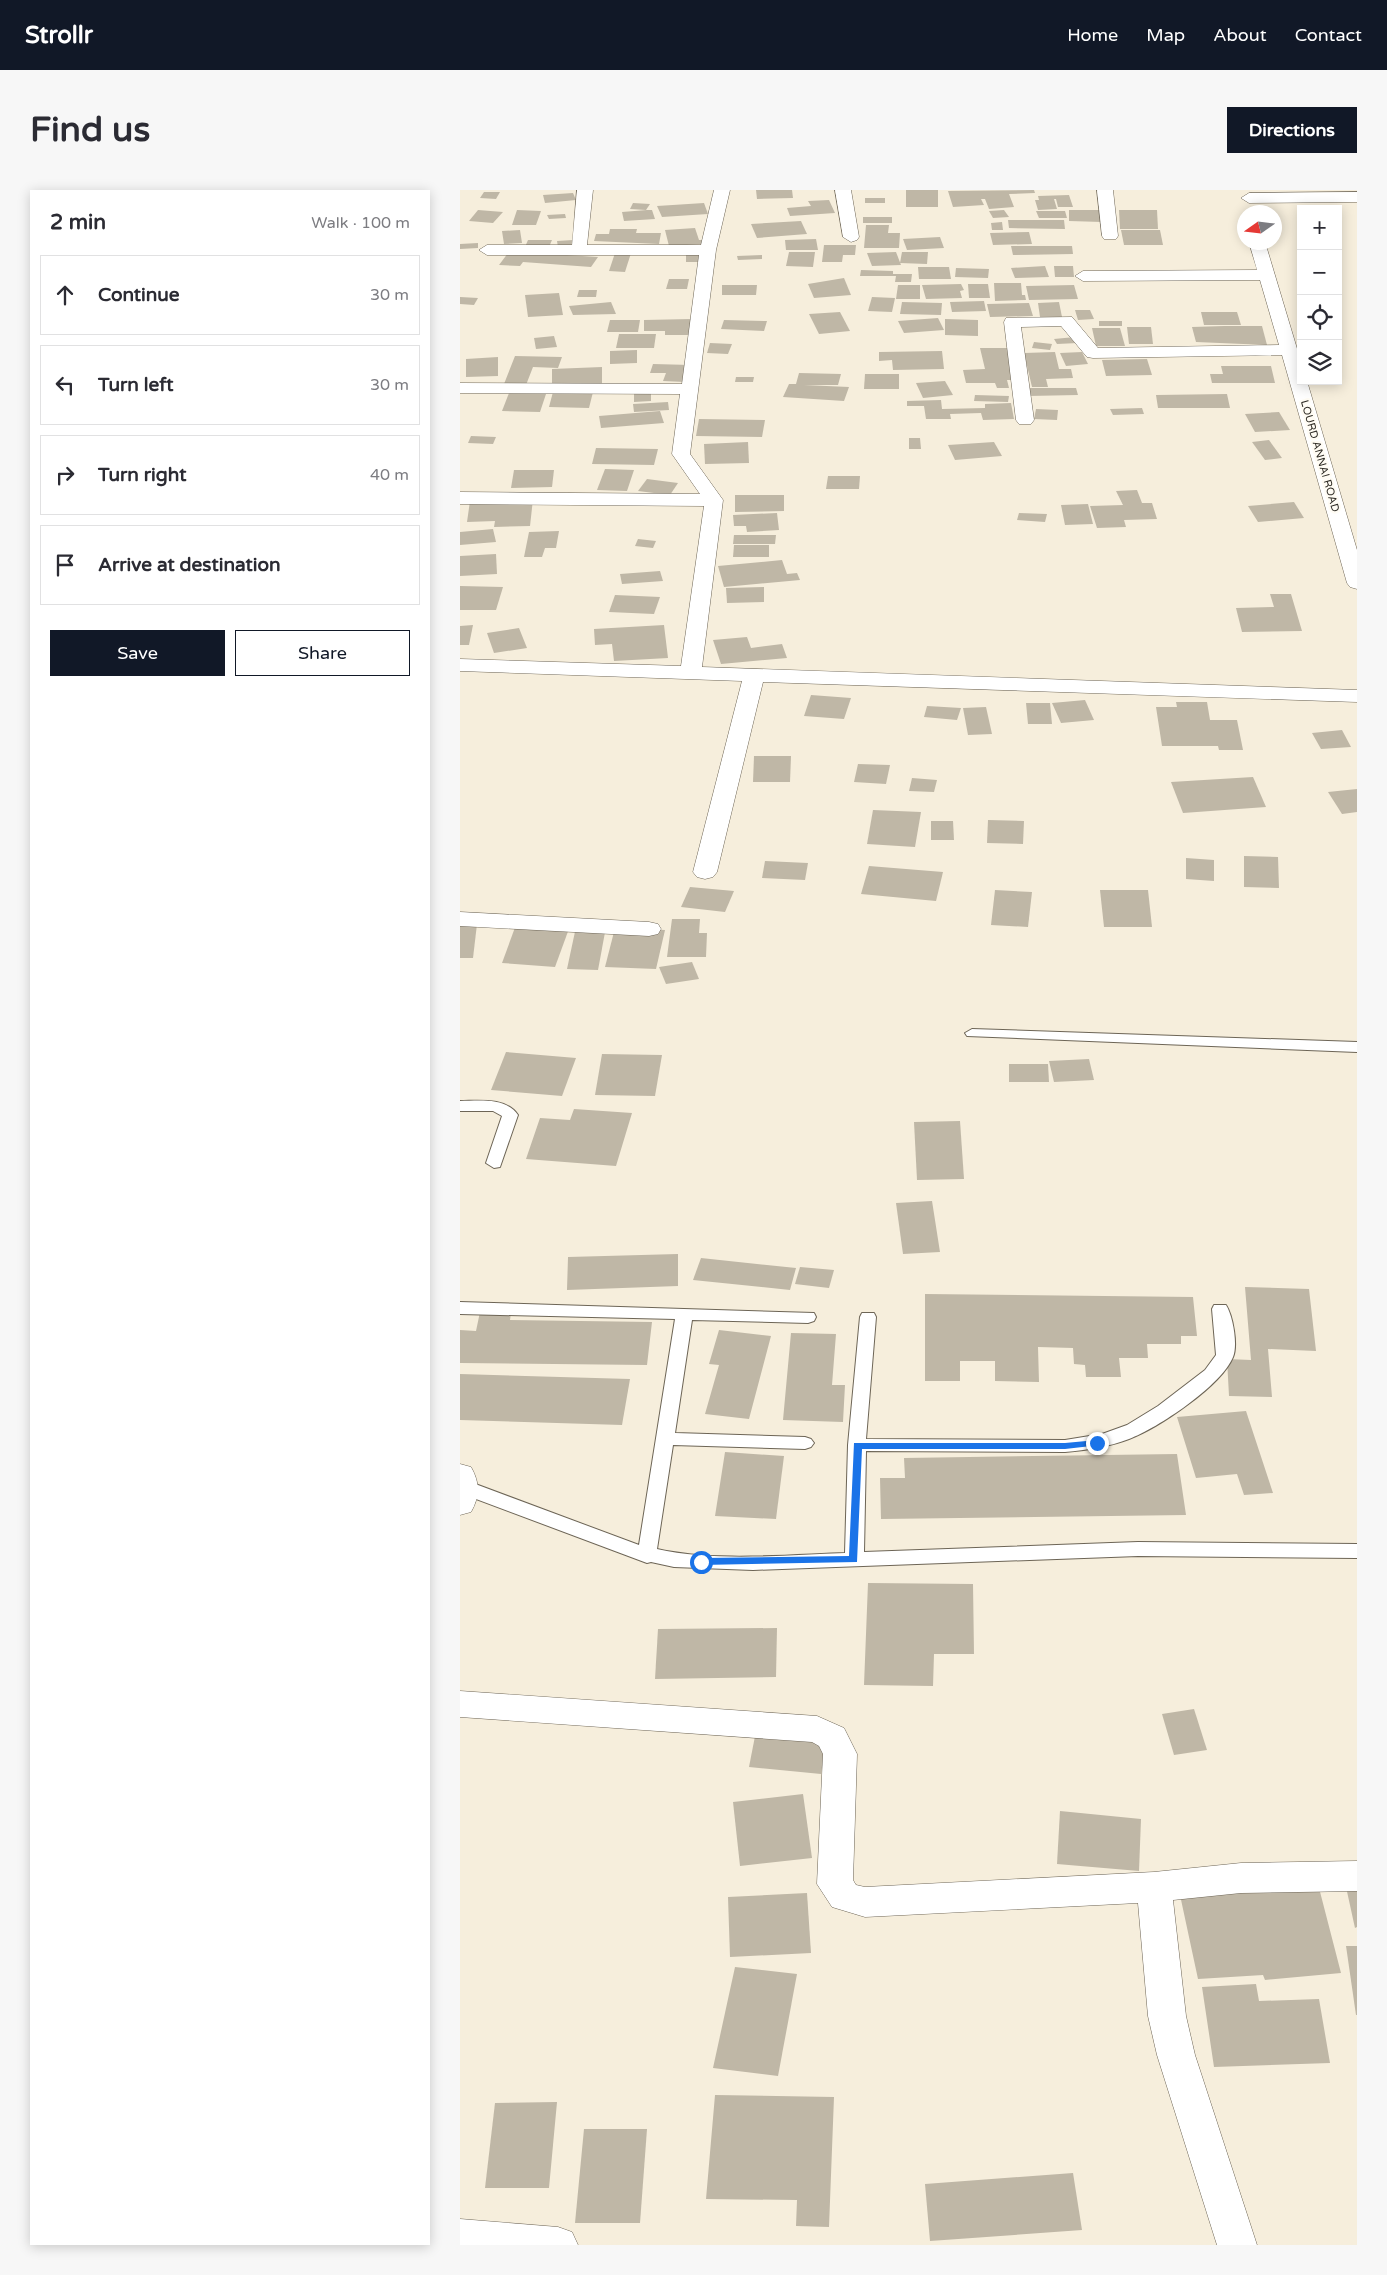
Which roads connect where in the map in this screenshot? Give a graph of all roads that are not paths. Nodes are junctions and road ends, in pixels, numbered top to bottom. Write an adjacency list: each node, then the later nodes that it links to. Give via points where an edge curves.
1 (585, 190): 10 (street)
2 (722, 190): 11 (street)
3 (843, 190): 8 (street)
4 (1105, 190): 7 (street)
5 (1357, 197): 6 (street)
6 (1249, 200)
7 (1110, 236)
8 (851, 237)
9 (487, 250): 10 (street)
10 (579, 250): 11 (street)
11 (708, 250): 17 (street)
12 (1259, 250): 13 (street, LOURD ANNAI ROAD)
13 (1266, 275): 14 (street); 15 (street, LOURD ANNAI ROAD)
14 (1083, 276)
15 (1288, 350): 18 (street, via 1093,353 1066,321 1012,322); 21 (street, LOURD ANNAI ROAD)
16 (460, 388): 17 (street)
17 (690, 389): 20 (street, via 681,454)
18 (1025, 420)
19 (460, 498): 20 (street)
20 (714, 500): 23 (street)
21 (1357, 583)
22 (460, 665): 23 (street)
23 (691, 673): 24 (street)
24 (754, 675): 25 (street); 26 (street)
25 (1357, 696)
26 (705, 872)
27 (460, 919): 28 (street)
28 (649, 929)
29 (972, 1033): 30 (lane)
30 (1357, 1047)
31 (460, 1106): 32 (lane, via 494,1107 505,1109 510,1115)
32 (494, 1163)
33 (460, 1308): 35 (lane)
34 (1220, 1309): 40 (lane, via 1225,1356 1217,1370 1195,1389 1127,1433 1097,1443 1065,1446)
35 (684, 1314): 36 (lane); 38 (lane)
36 (808, 1317)
37 (868, 1317): 40 (lane)
38 (664, 1439): 39 (lane); 43 (lane)
39 (805, 1444)
40 (857, 1445): 44 (lane)
41 (461, 1489): 43 (lane)
42 (1357, 1551): 44 (lane, via 1138,1549)
43 (647, 1556): 44 (lane, via 701,1562)
44 (854, 1560)
45 (460, 1704): 47 (street, via 816,1729 832,1737 840,1754 835,1884 845,1897 865,1902)
46 (1357, 1876): 47 (street, via 1241,1878)
47 (1154, 1887): 50 (street, via 1167,2016 1174,2048)
48 (460, 2237): 49 (street)
49 (558, 2245)
50 (1237, 2245)

